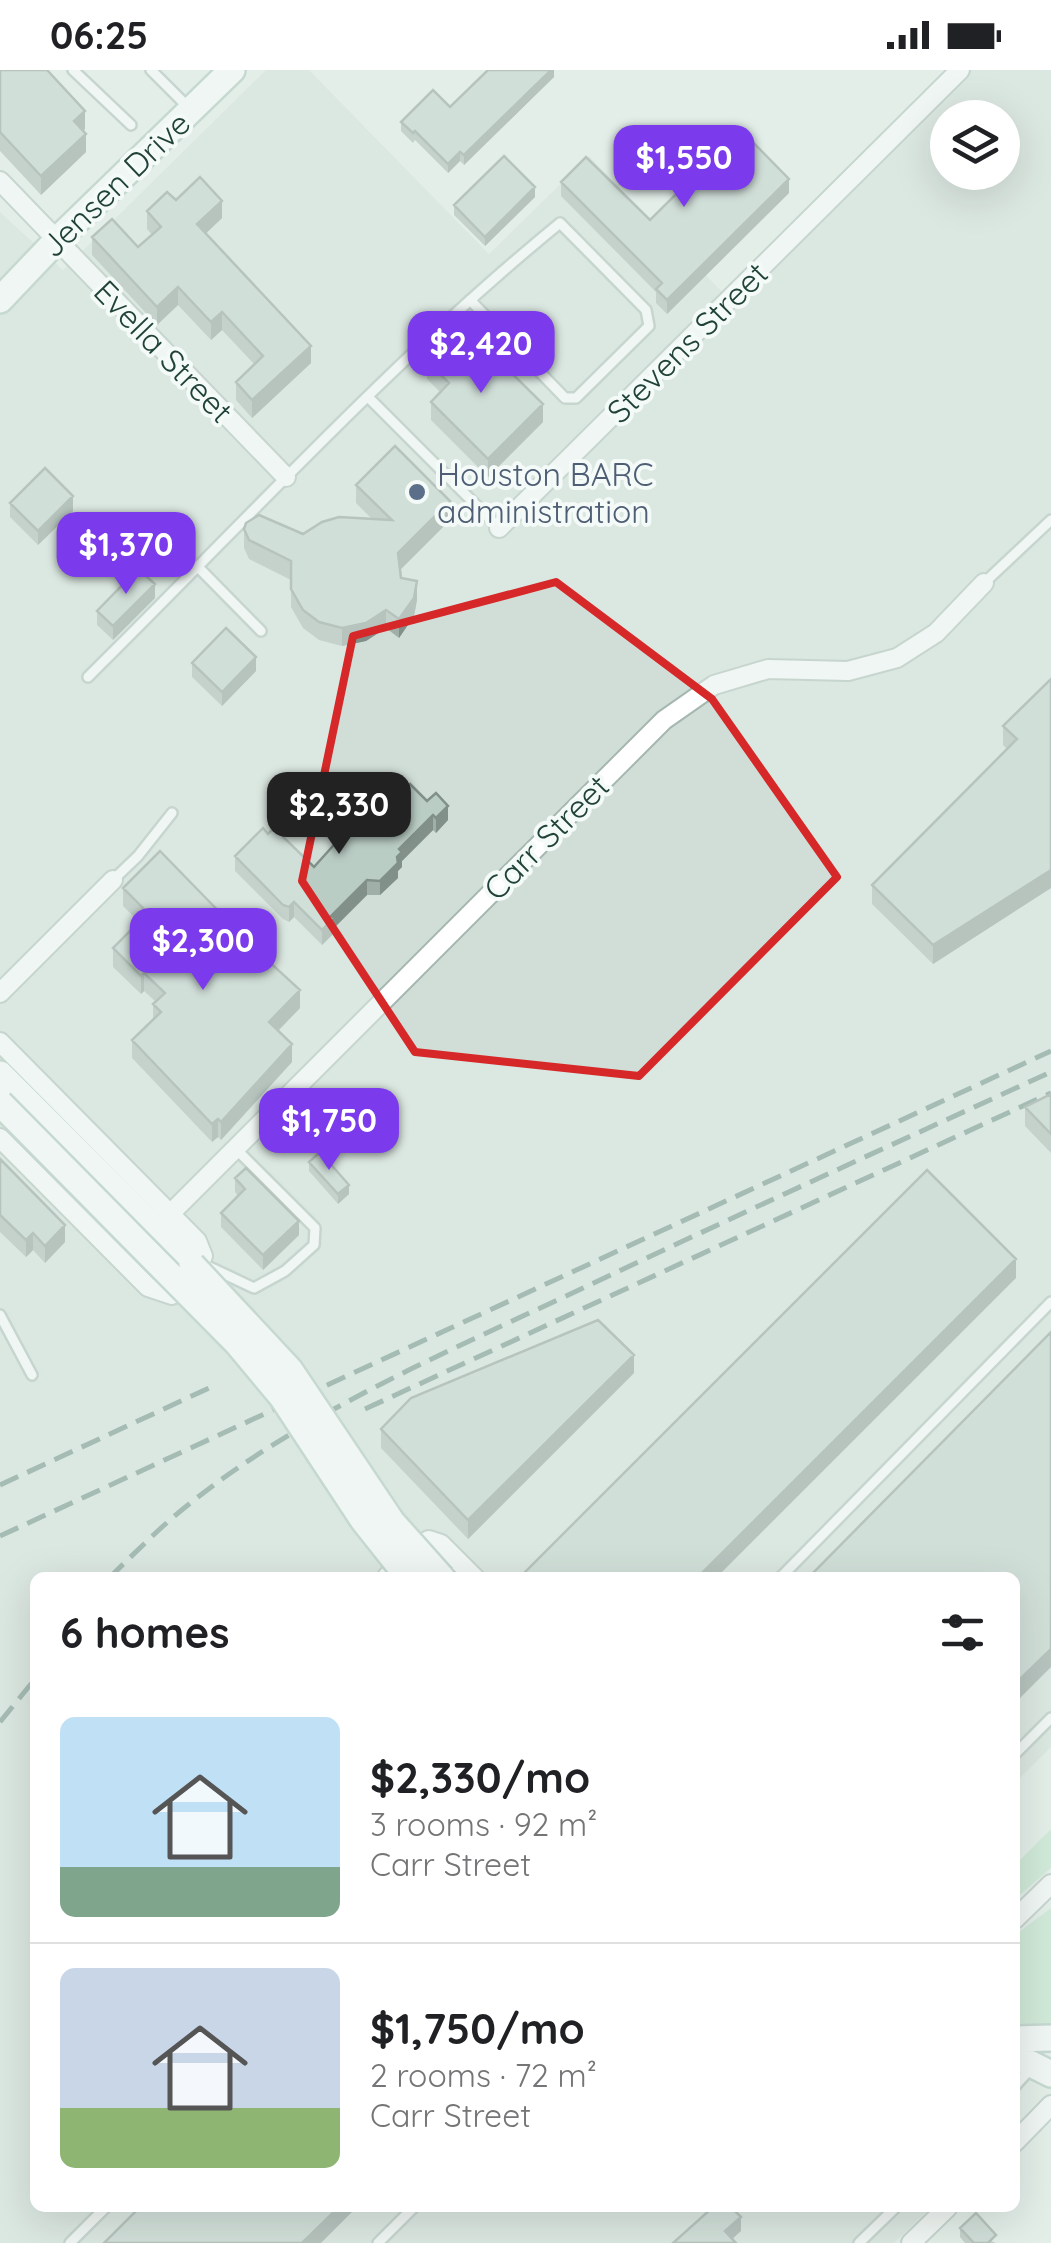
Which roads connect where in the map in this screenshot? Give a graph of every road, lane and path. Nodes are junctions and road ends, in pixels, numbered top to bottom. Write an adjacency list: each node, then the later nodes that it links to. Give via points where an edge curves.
1 (73, 70): 6 (lane)
2 (151, 70): 5 (lane)
3 (232, 70): 5 (main road, Jensen Drive)
4 (960, 70): 14 (street, Stevens Street)
5 (191, 110): 8 (main road, Jensen Drive)
6 (131, 125)
7 (0, 182): 8 (street, Evella Street)
8 (56, 240): 9 (main road, Jensen Drive); 12 (street, Evella Street)
9 (0, 300)
10 (470, 300): 10 (lane, via 560,223 646,310 649,326 576,398 566,398); 11 (lane)
11 (368, 397): 12 (lane); 14 (lane)
12 (286, 477): 15 (lane)
13 (1051, 520): 16 (lane)
14 (499, 528)
15 (198, 567): 17 (lane); 18 (lane)
16 (984, 583): 26 (street, Carr Street, via 936,633 897,658 848,671 768,668 714,685 664,720)
17 (260, 631)
18 (88, 676)
19 (172, 813): 20 (lane)
20 (112, 880): 21 (street)
21 (0, 993)
22 (0, 1042): 27 (street)
23 (0, 1074): 34 (main road, bridge, via 266,1342 392,1522)
24 (0, 1103): 33 (main road, bridge, via 237,1343)
25 (0, 1138): 28 (street, via 148,1288 172,1295)
26 (236, 1149): 27 (street, Carr Street); 28 (lane, via 314,1228 314,1245 254,1288)
27 (171, 1214): 28 (street, via 201,1249)
28 (201, 1263)
29 (1051, 1302): 36 (lane)
30 (0, 1315): 31 (lane)
31 (32, 1375)
32 (391, 1572): 35 (street, via 430,1540)
33 (405, 1572)
34 (437, 1572)
35 (469, 1572)
36 (786, 1572)
37 (1051, 1718): 38 (lane)
38 (1020, 1749)
39 (1051, 1884): 40 (street)
40 (1020, 1914)
41 (1051, 2038): 42 (main road)
42 (1020, 2039)
43 (1051, 2105): 44 (street)
44 (1020, 2137)
45 (102, 2212): 50 (lane)
46 (409, 2212): 51 (lane)
47 (891, 2212): 52 (lane)
48 (944, 2212): 49 (street)
49 (916, 2241)
50 (70, 2243)
51 (378, 2243)
52 (859, 2243)

